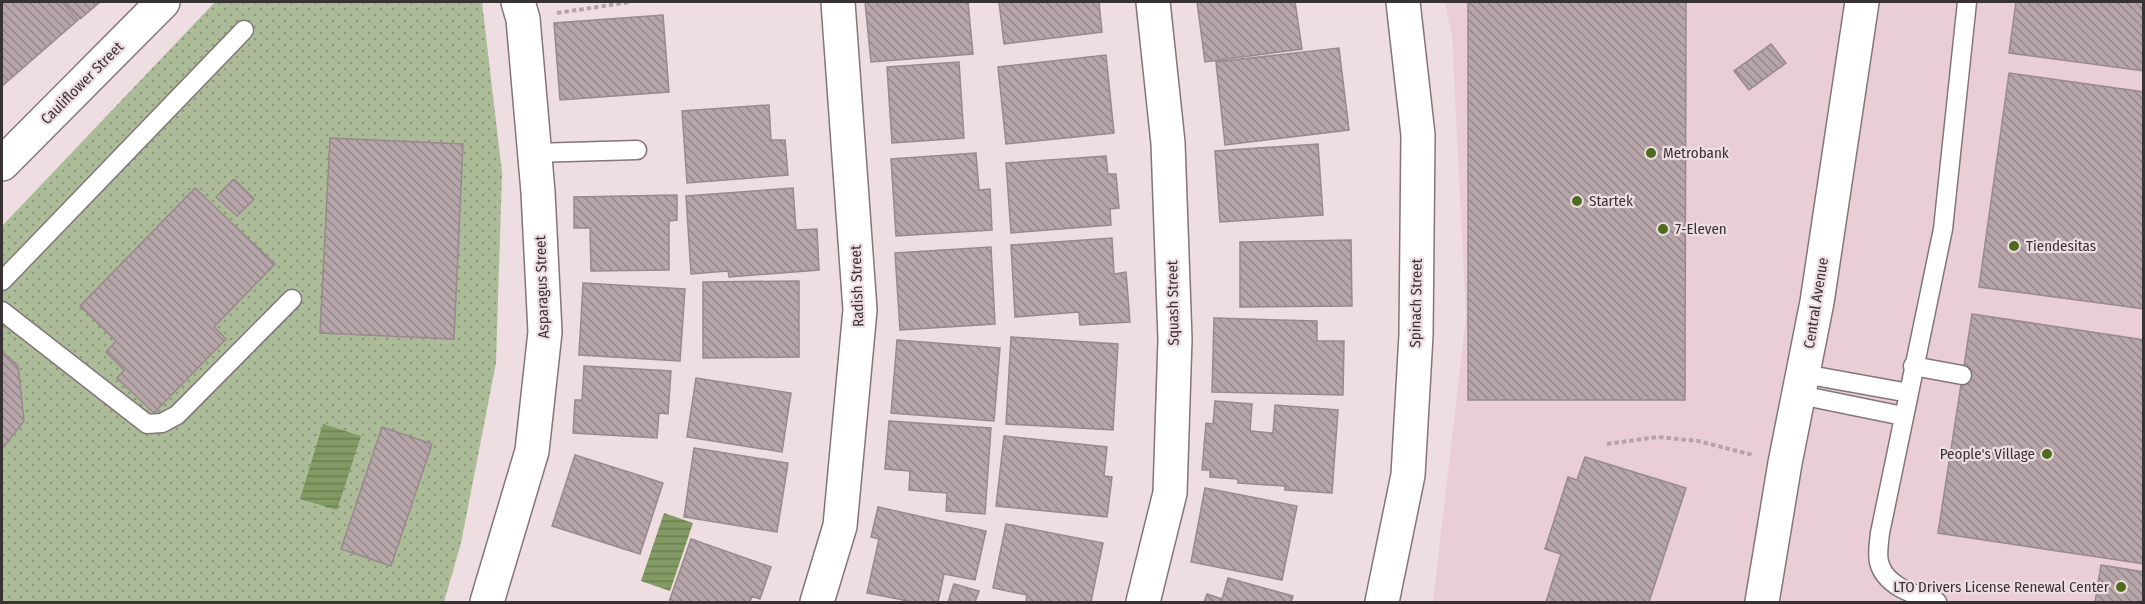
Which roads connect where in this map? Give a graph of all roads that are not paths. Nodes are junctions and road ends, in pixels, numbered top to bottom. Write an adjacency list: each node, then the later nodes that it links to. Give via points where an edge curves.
1 (163, 2): 11 (street, Cauliflower Street)
2 (838, 2): 21 (street, Radish Street, via 860,310 840,526)
3 (1154, 2): 22 (street, Squash Street, via 1168,143 1175,339 1170,493)
4 (1403, 2): 23 (street, Spinach Street, via 1418,135 1416,334 1408,475)
5 (1862, 2): 17 (street, Central Avenue)
6 (1967, 2): 15 (lane, via 1943,229)
7 (520, 10): 10 (street, Asparagus Street)
8 (244, 30): 12 (lane)
9 (637, 150): 10 (lane)
10 (534, 153): 20 (street, Asparagus Street, via 545,332 532,451)
11 (2, 164)
12 (2, 281)
13 (292, 299): 14 (lane, via 177,415 162,423 147,424)
14 (2, 311)
15 (1913, 366): 16 (lane); 18 (lane)
16 (1962, 375)
17 (1802, 385): 18 (lane); 19 (lane); 24 (street, Central Avenue)
18 (1909, 393): 19 (lane)
19 (1903, 416): 25 (lane, via 1880,533 1879,563 1892,583)
20 (488, 603)
21 (817, 603)
22 (1143, 603)
23 (1382, 603)
24 (1762, 603)
25 (1937, 603)

